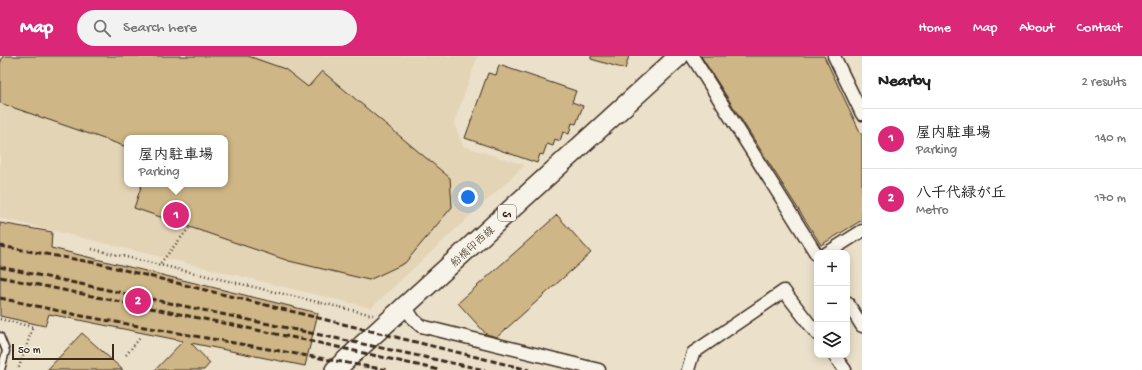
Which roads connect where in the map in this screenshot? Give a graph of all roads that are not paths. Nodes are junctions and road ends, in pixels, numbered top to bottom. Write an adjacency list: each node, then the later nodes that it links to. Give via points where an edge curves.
1 (679, 56): 8 (main road, 船橋印西線 / 61)
2 (692, 56): 6 (street)
3 (834, 56): 4 (street)
4 (862, 114)
5 (862, 231): 7 (street)
6 (814, 250)
7 (832, 250)
8 (405, 306): 15 (main road, 船橋印西線 / 61); 16 (street, via 421,326)
9 (850, 307): 10 (street)
10 (862, 326)
11 (814, 330): 17 (street, via 784,291 693,353)
12 (0, 336): 14 (lane, via 6,352)
13 (836, 358): 18 (street)
14 (1, 370)
15 (335, 370)
16 (599, 370)
17 (688, 370)
18 (846, 370)

